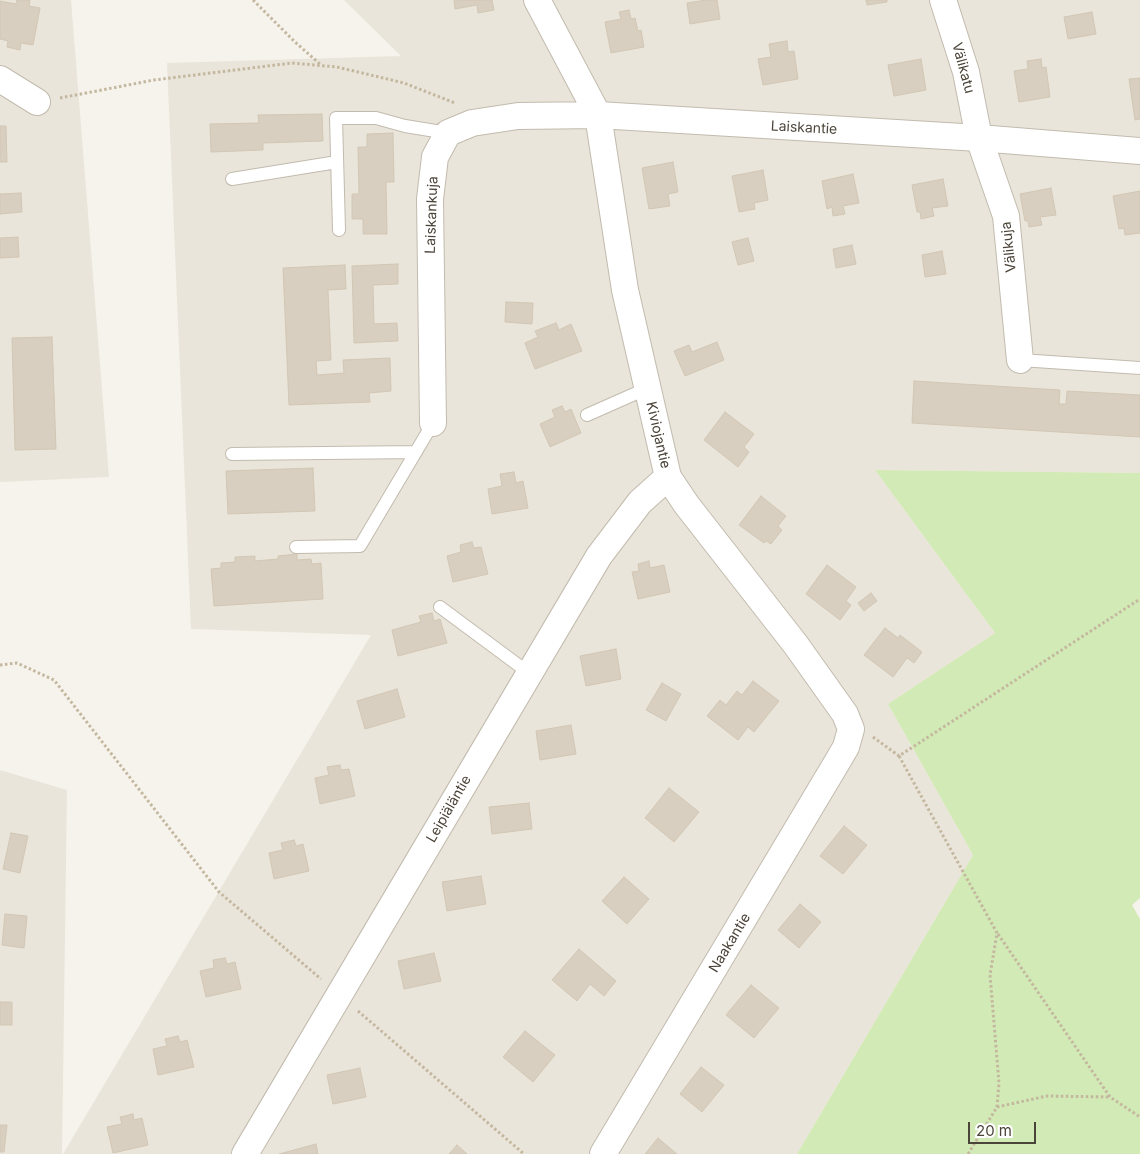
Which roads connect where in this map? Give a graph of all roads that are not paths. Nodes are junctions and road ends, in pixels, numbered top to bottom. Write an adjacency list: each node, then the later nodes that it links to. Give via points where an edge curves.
1 (537, 0): 5 (street)
2 (943, 0): 7 (street, Välikatu, via 966,72)
3 (0, 79): 4 (street)
4 (37, 102)
5 (598, 116): 6 (street, via 518,116 472,123); 7 (street, Laiskantie); 14 (street, Kiviojantie, via 625,290)
6 (448, 133): 9 (lane, via 376,118 336,118); 16 (street, Laiskankuja, via 435,157 430,199)
7 (979, 138): 8 (street, Laiskantie); 12 (street, Välikuja, via 1006,216)
8 (1140, 151)
9 (337, 162): 10 (lane); 11 (lane)
10 (232, 178)
11 (339, 230)
12 (1020, 360): 13 (lane)
13 (1140, 368)
14 (648, 388): 15 (lane); 19 (street, Kiviojantie)
15 (586, 415)
16 (433, 423): 17 (lane)
17 (416, 452): 18 (lane); 20 (lane, via 360,546)
18 (232, 454)
19 (668, 477): 22 (street, Leipiäläntie, via 640,502 599,556); 23 (street, Kiviojantie, via 796,645 845,714)
20 (296, 547)
21 (440, 607): 22 (lane)
22 (529, 673): 24 (street, Leipiäläntie)
23 (851, 729): 25 (street, Naakantie, via 846,747)
24 (245, 1154)
25 (603, 1154)

